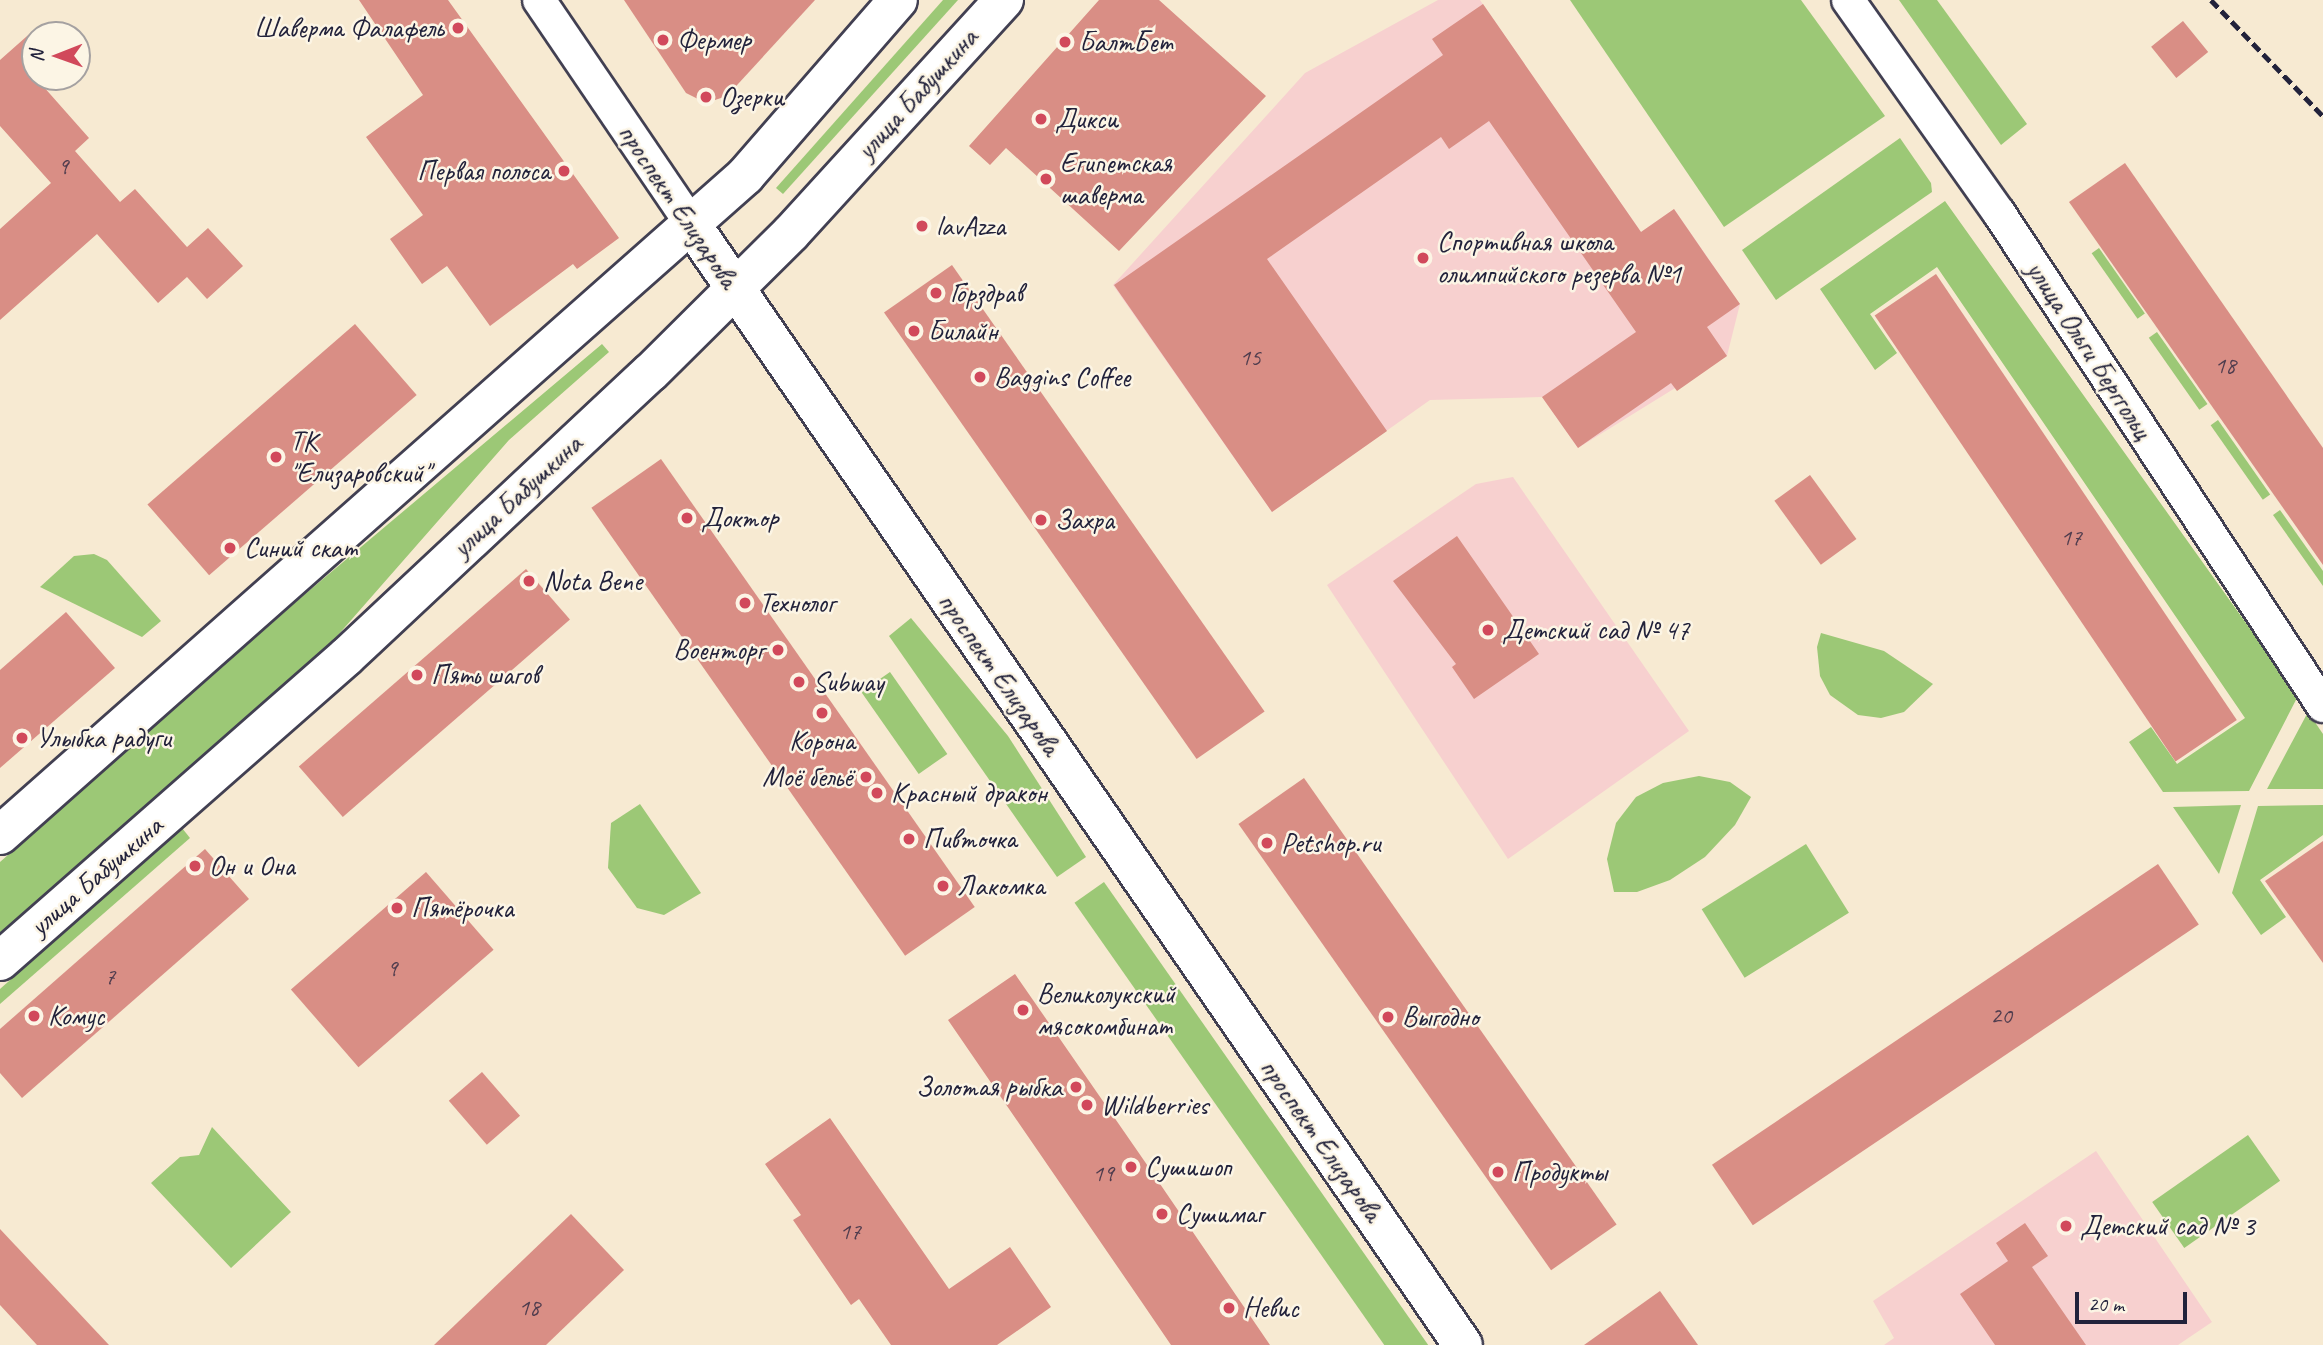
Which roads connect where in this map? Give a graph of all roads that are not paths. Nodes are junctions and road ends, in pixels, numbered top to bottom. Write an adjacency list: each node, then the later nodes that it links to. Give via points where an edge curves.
1 (539, 0): 5 (street, проспект Елизарова)
2 (898, 0): 5 (street, via 745,176)
3 (1004, 0): 6 (street, улица Бабушкина)
4 (1848, 0): 7 (street, улица Ольги Берггольц, via 1999,213)
5 (691, 225): 6 (street, проспект Елизарова); 8 (street)
6 (734, 289): 9 (street, улица Бабушкина, via 346,657); 10 (street, проспект Елизарова)
7 (2323, 706)
8 (0, 835)
9 (0, 961)
10 (1463, 1345)

